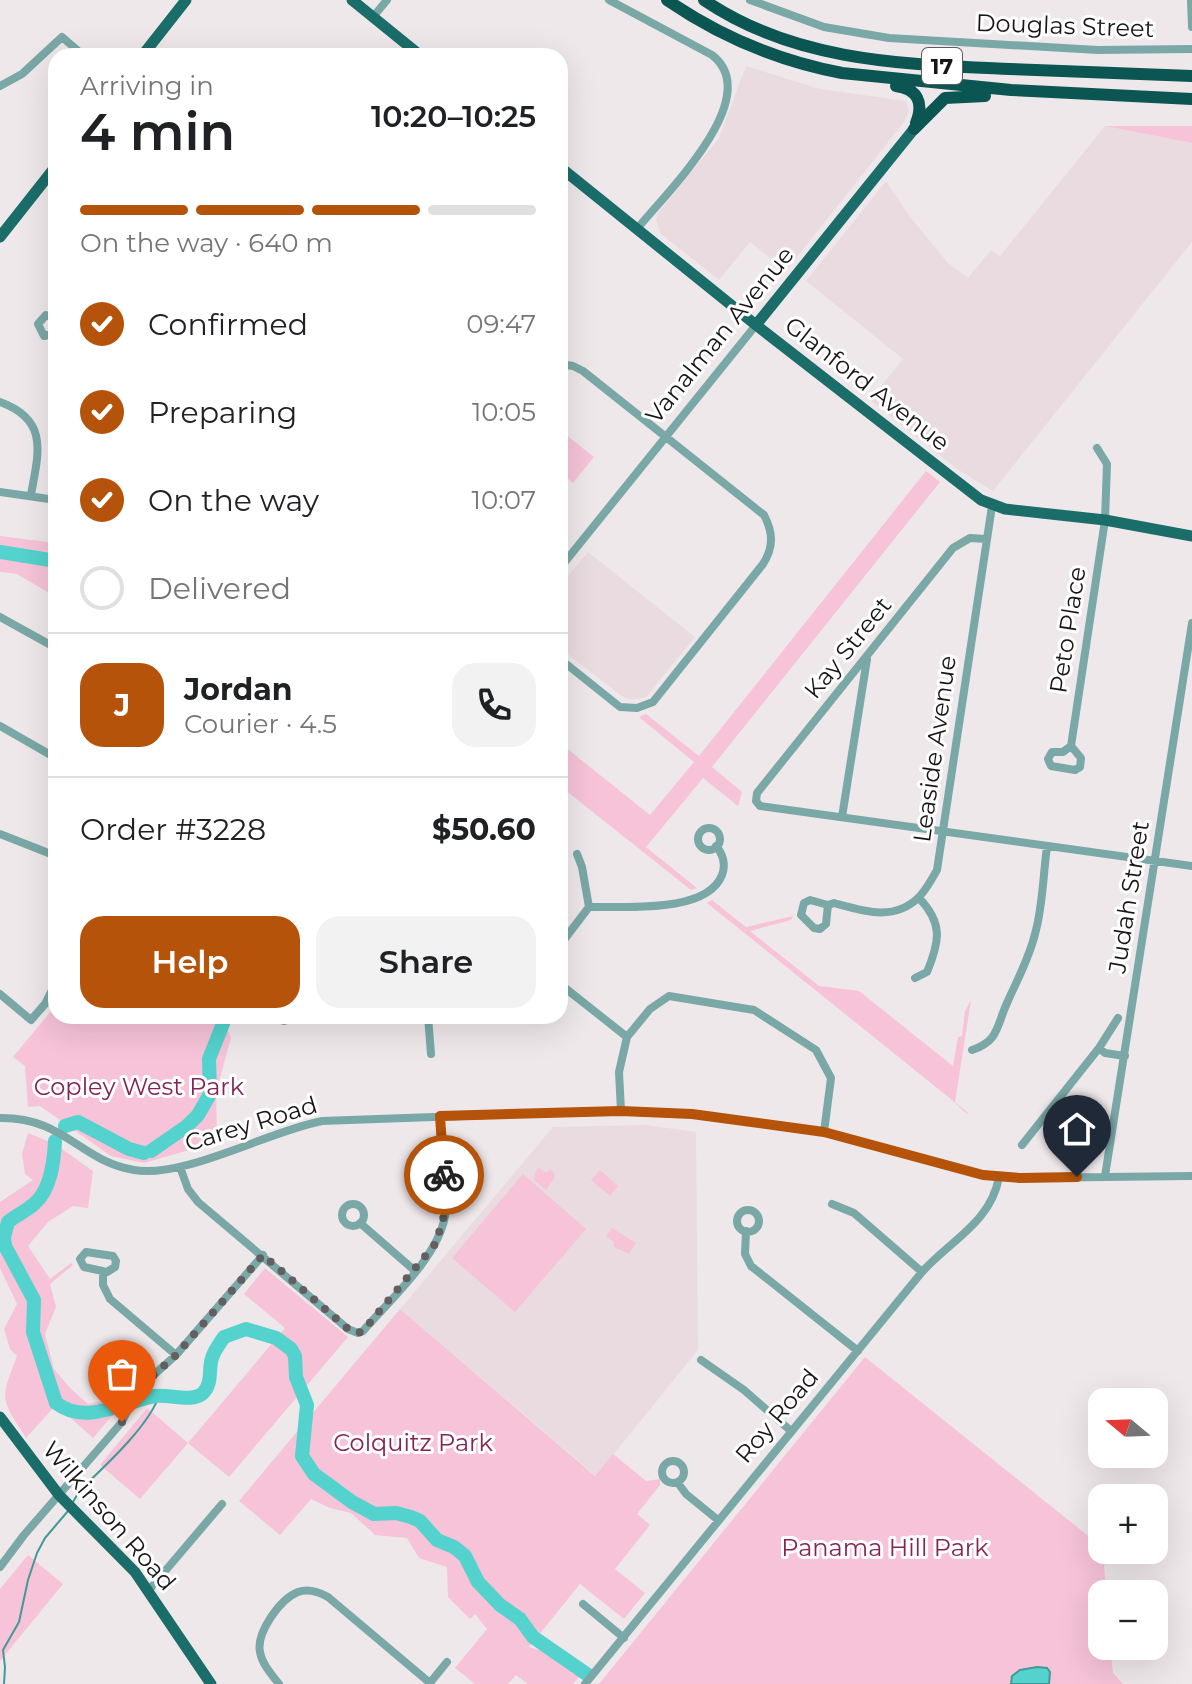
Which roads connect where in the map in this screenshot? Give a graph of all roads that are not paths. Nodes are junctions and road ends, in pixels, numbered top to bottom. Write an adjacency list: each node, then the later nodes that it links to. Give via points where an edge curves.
1 (352, 0): 9 (main road)
2 (387, 0): 9 (street)
3 (609, 0): 25 (street, via 712,55 730,82 711,139)
4 (667, 0): 11 (highway, 17)
5 (704, 0): 18 (highway, 17, via 780,39 854,57 920,65)
6 (750, 0): 16 (street, Douglas Street, via 824,27 889,38 1098,50)
7 (1191, 0): 10 (street)
8 (184, 1): 14 (main road)
9 (373, 17): 15 (main road)
10 (1192, 27)
11 (722, 34): 20 (highway, 17, via 789,61 856,75); 22 (highway, via 750,52 794,68 906,87 915,93 921,110)
12 (50, 48): 13 (street, via 62,37)
13 (75, 48)
14 (148, 48)
15 (411, 48)
16 (1192, 49)
17 (48, 50): 19 (street)
18 (1192, 76)
19 (0, 86)
20 (1192, 99)
21 (1192, 105): 22 (highway, via 955,96 937,103)
22 (914, 129): 28 (main road, Vanalman Avenue)
23 (568, 173): 25 (main road, Glanford Avenue)
24 (48, 176): 26 (main road)
25 (637, 229): 28 (main road, Glanford Avenue)
26 (0, 237)
27 (48, 317): 29 (street, via 38,324 40,333)
28 (756, 325): 32 (street, Vanalman Avenue); 37 (main road, Glanford Avenue)
29 (48, 335)
30 (568, 365): 32 (street, via 583,371)
31 (0, 402): 35 (street, via 34,425 38,438)
32 (666, 437): 41 (street, Vanalman Avenue); 46 (street, via 764,515 772,535 769,555 653,702 620,707)
33 (1097, 448): 38 (street, Peto Place, via 1107,464)
34 (0, 492): 35 (street)
35 (31, 495): 36 (street)
36 (48, 498)
37 (992, 506): 38 (main road, Glanford Avenue); 40 (street, Leaside Avenue)
38 (1105, 520): 39 (main road, Glanford Avenue); 48 (street, Peto Place)
39 (1192, 536)
40 (986, 539): 45 (street, Kay Street, via 970,538 953,548); 51 (street, Leaside Avenue)
41 (568, 558)
42 (0, 617): 44 (street)
43 (1192, 623): 57 (street, Judah Street)
44 (48, 644)
45 (867, 658): 50 (street); 50 (street, Kay Street, via 757,793 760,806)
46 (568, 665)
47 (0, 726): 49 (street)
48 (1071, 746)
49 (48, 753)
50 (842, 817): 51 (street)
51 (944, 833): 54 (street); 59 (street, Leaside Avenue, via 937,870)
52 (0, 834): 55 (street)
53 (716, 846): 61 (street, via 724,860 722,876 693,901)
54 (1047, 847): 57 (street); 71 (street, via 1036,932 1025,967 995,1035 987,1045)
55 (48, 853)
56 (577, 854): 61 (street)
57 (1155, 861): 58 (street); 73 (street, Judah Street)
58 (1192, 866)
59 (919, 898): 60 (street, via 885,913); 63 (street, via 932,911 938,928 927,972)
60 (828, 905)
61 (589, 907): 62 (street)
62 (568, 935)
63 (915, 978)
64 (568, 990): 69 (street)
65 (0, 994): 66 (street, via 31,1020)
66 (48, 998)
67 (1118, 1018): 70 (street)
68 (429, 1024): 72 (street)
69 (627, 1037): 74 (street, via 619,1072); 77 (street, via 669,996 754,1010 816,1050 831,1078)
70 (1099, 1048): 73 (street); 78 (street)
71 (972, 1050)
72 (431, 1054)
73 (1125, 1056): 80 (street, Judah Street)
74 (621, 1111): 75 (street, Carey Road); 77 (street, Carey Road, via 692,1114)
75 (440, 1116): 79 (street, Carey Road, via 307,1124); 87 (street, via 445,1212 436,1243)
76 (0, 1118): 79 (street, Carey Road, via 44,1124 126,1169)
77 (824, 1132): 82 (street, Carey Road)
78 (1022, 1145)
79 (180, 1167): 86 (street, via 198,1202)
80 (1105, 1176): 81 (street, Carey Road); 82 (street, Carey Road)
81 (1192, 1176)
82 (999, 1177): 89 (street, Roy Road, via 978,1221)
83 (832, 1204): 89 (street, via 854,1213)
84 (360, 1223): 87 (street)
85 (746, 1231): 90 (street, via 745,1254 751,1266)
86 (263, 1255): 87 (street, via 358,1333); 91 (street)
87 (414, 1270)
88 (103, 1271): 91 (street, via 110,1299)
89 (922, 1272): 90 (street, Roy Road)
90 (858, 1351): 94 (street, Roy Road)
91 (176, 1355): 96 (street, via 144,1383 122,1422)
92 (701, 1360): 94 (street)
93 (0, 1417): 96 (main road, Wilkinson Road)
94 (791, 1431): 98 (street, Roy Road)
95 (678, 1483): 98 (street)
96 (59, 1495): 99 (street); 100 (main road, Wilkinson Road)
97 (222, 1504): 100 (street)
98 (718, 1520): 102 (street, Roy Road)
99 (0, 1567)
100 (149, 1590): 104 (main road, Wilkinson Road)
101 (583, 1604): 102 (street)
102 (624, 1638): 107 (street, Roy Road)
103 (447, 1662): 106 (street)
104 (211, 1684)
105 (279, 1684): 106 (street, via 260,1655 261,1633 286,1601 311,1591 328,1597)
106 (429, 1684)
107 (585, 1684)

